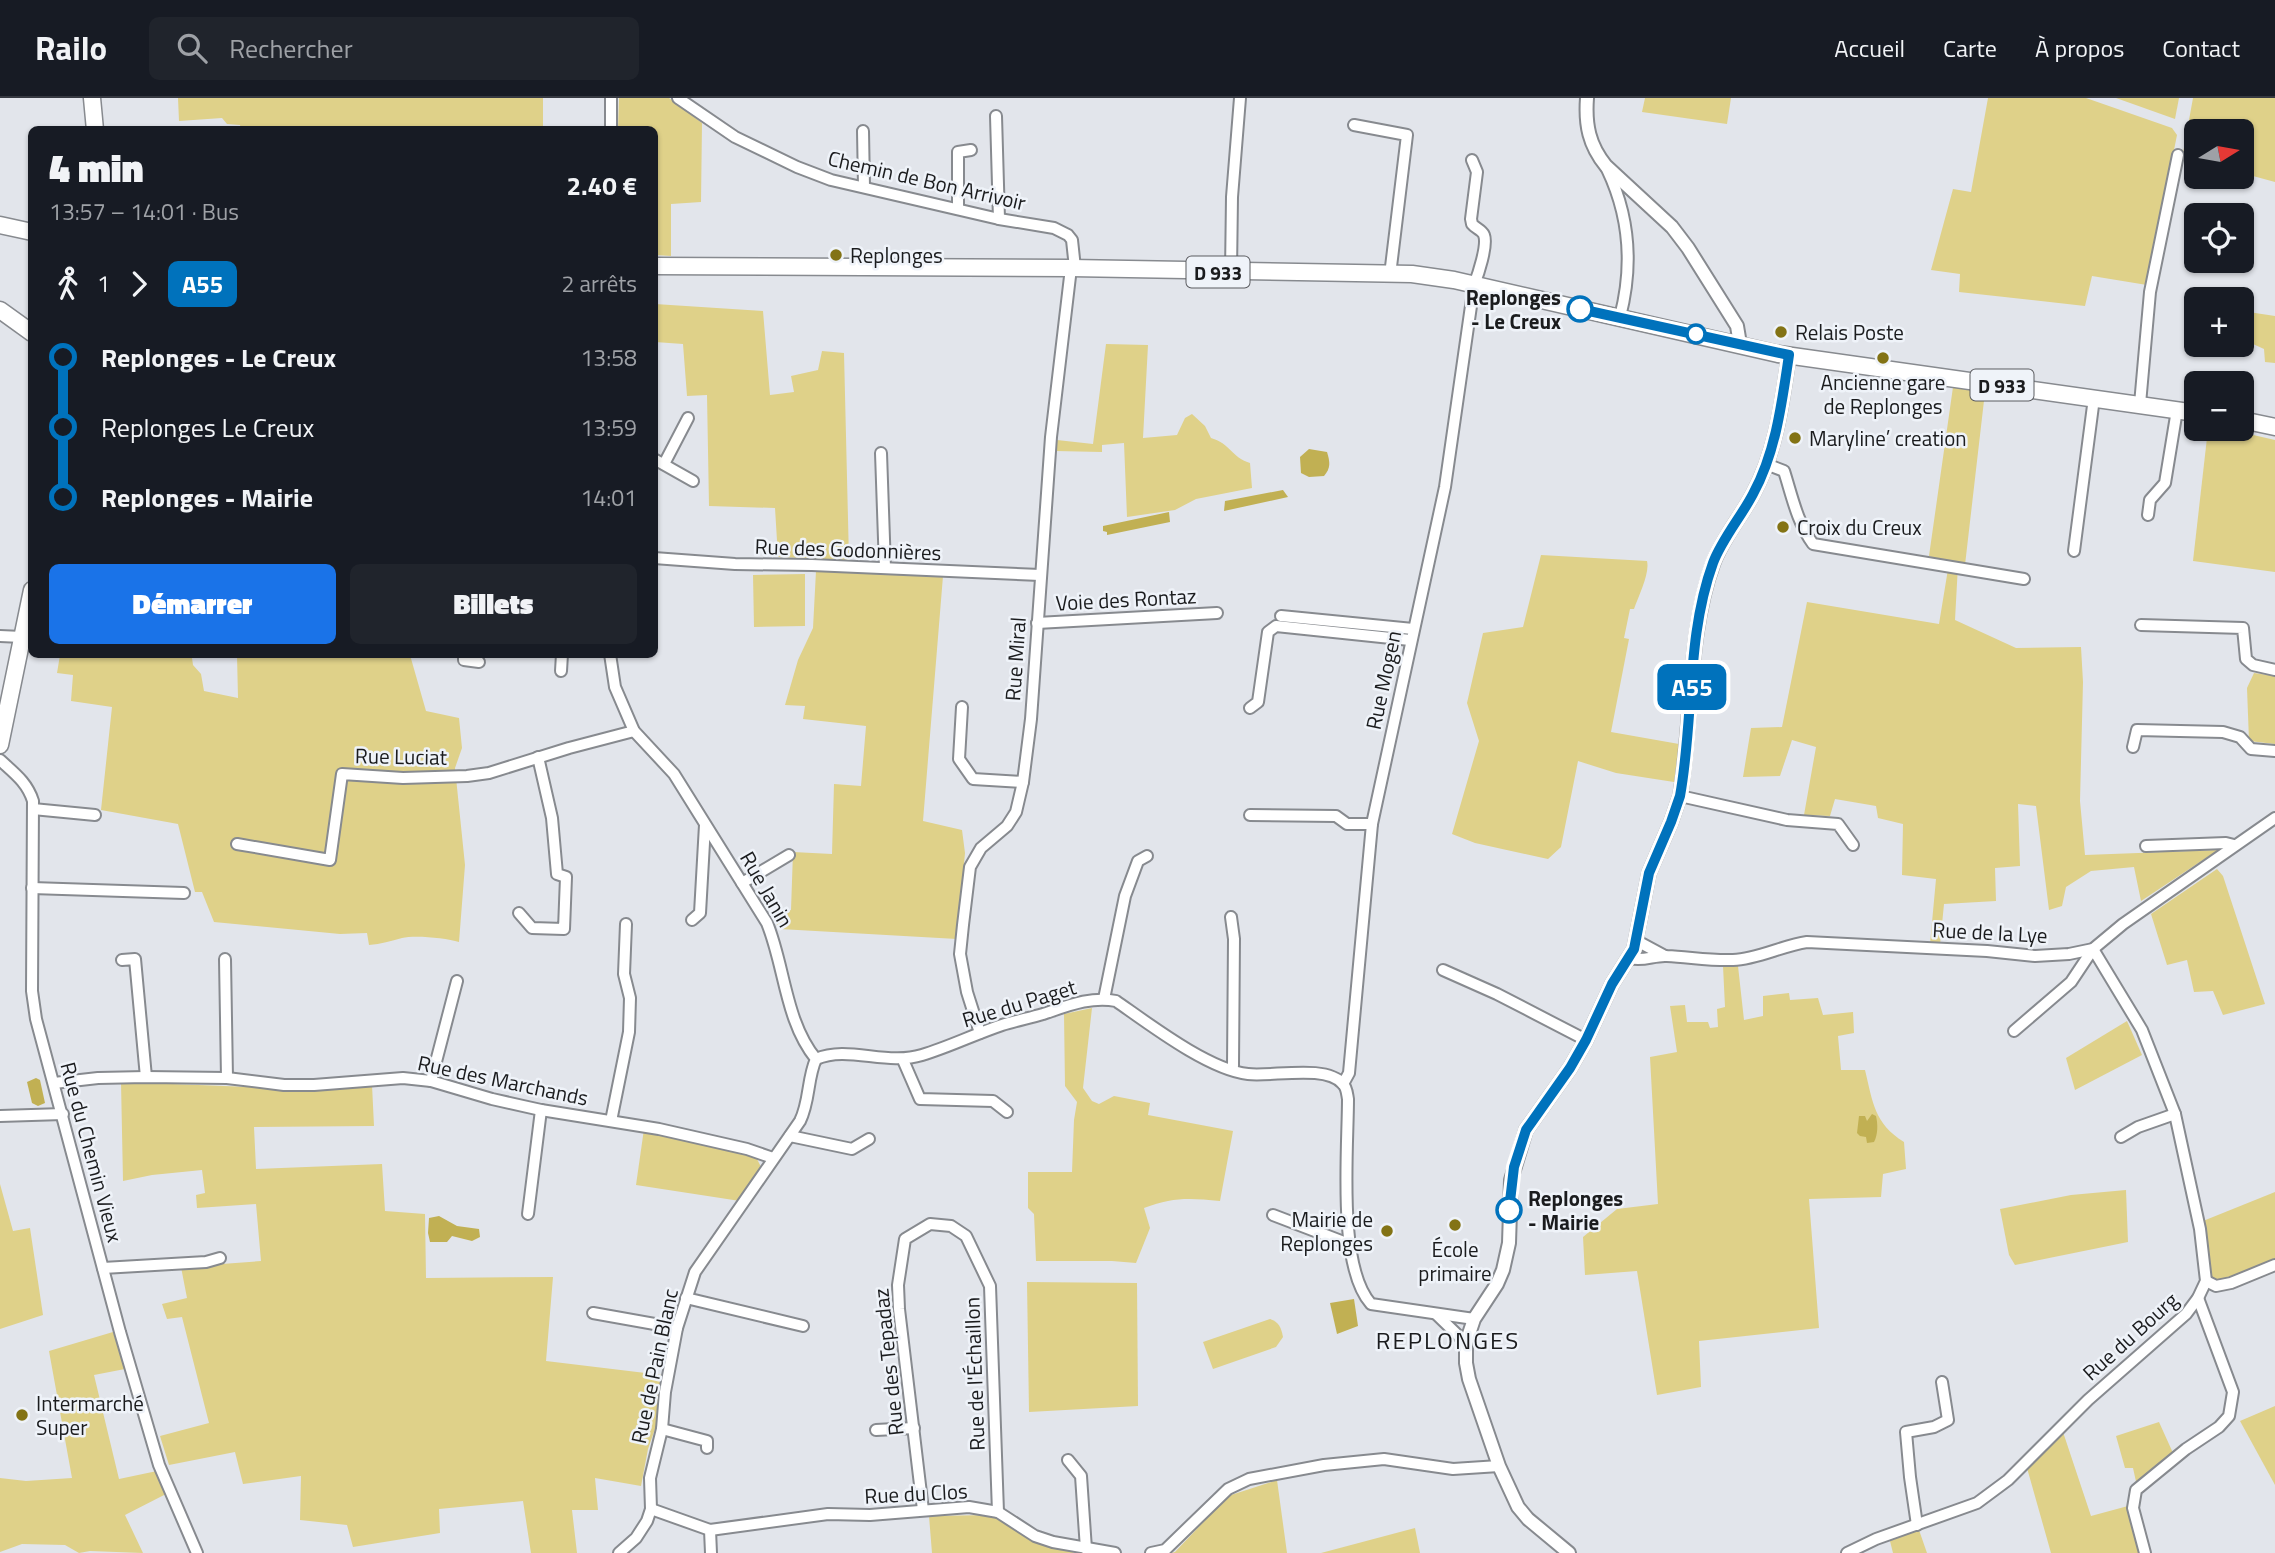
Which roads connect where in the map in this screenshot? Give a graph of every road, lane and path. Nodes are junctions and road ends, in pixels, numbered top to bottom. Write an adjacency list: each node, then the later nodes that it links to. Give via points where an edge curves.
1 (92, 98): 8 (main road)
2 (611, 98): 9 (street)
3 (678, 98): 15 (street, Chemin de Bon Arrivoir, via 757,149 831,180)
4 (1240, 98): 24 (street)
5 (1587, 98): 14 (street, via 1589,140)
6 (996, 116): 19 (street)
7 (1354, 125): 25 (street, via 1407,135)
8 (95, 126)
9 (611, 126)
10 (863, 131): 15 (street)
11 (971, 150): 18 (street, via 958,152)
12 (2178, 155): 33 (street, via 2150,292)
13 (1472, 160): 26 (street, Rue Mogen, via 1477,173 1471,219 1485,239)
14 (1606, 166): 16 (street); 17 (street)
15 (864, 187): 18 (street, Chemin de Bon Arrivoir)
16 (1634, 192): 17 (street); 30 (street, via 1688,248 1737,326)
17 (1619, 200): 28 (street, via 1630,257)
18 (958, 209): 19 (street, Chemin de Bon Arrivoir)
19 (999, 219): 23 (street, Chemin de Bon Arrivoir, via 1068,235 1074,246)
20 (0, 225): 21 (main road)
21 (28, 231)
22 (658, 266): 23 (main road, D 933)
23 (1073, 268): 24 (main road, D 933); 47 (street, Rue Miral, via 1051,437)
24 (1231, 272): 25 (main road, D 933)
25 (1390, 275): 26 (main road, D 933, via 1437,277)
26 (1474, 285): 28 (main road, D 933); 54 (street, Rue Mogen, via 1445,487)
27 (0, 310): 29 (main road)
28 (1620, 317): 30 (main road, D 933)
29 (28, 330)
30 (1740, 344): 31 (main road, D 933)
31 (1789, 355): 32 (main road, D 933); 41 (street, via 1782,406)
32 (2094, 398): 33 (main road, D 933); 44 (street)
33 (2140, 404): 34 (main road, D 933)
34 (2177, 410): 35 (main road, D 933); 43 (street, via 2165,483 2150,500)
35 (2184, 411)
36 (688, 418): 40 (street)
37 (2254, 423): 38 (main road)
38 (2275, 427)
39 (881, 453): 46 (street)
40 (659, 462): 42 (street)
41 (1766, 464): 48 (street, via 1784,471 1797,515 1813,544); 72 (street, via 1754,494 1714,561 1703,599)
42 (693, 481)
43 (2148, 515)
44 (2074, 551)
45 (658, 558): 46 (street, Rue des Godonnières)
46 (885, 568): 47 (street, Rue des Godonnières)
47 (1040, 575): 52 (street, Rue Miral)
48 (2024, 579)
49 (28, 609): 56 (main road)
50 (1217, 613): 52 (street, Voie des Rontaz)
51 (1281, 616): 54 (street)
52 (1037, 623): 71 (street, Rue Miral)
53 (2140, 625): 61 (street, via 2243,628 2246,659 2253,666)
54 (1412, 635): 64 (street, via 1276,626 1268,632 1258,702); 78 (street, Rue Mogen)
55 (0, 636): 56 (street)
56 (22, 637): 66 (main road)
57 (464, 658): 60 (street)
58 (562, 658): 62 (street)
59 (611, 658): 65 (street, Rue Janin, via 615,687)
60 (480, 662)
61 (2275, 670)
62 (561, 671)
63 (962, 707): 71 (street, via 959,759 973,779)
64 (1250, 708)
65 (634, 731): 69 (street, Rue Luciat); 77 (street, Rue Janin, via 674,774)
66 (0, 745)
67 (2133, 747): 68 (street, via 2137,730 2223,732 2240,737 2250,749)
68 (2275, 751)
69 (538, 757): 79 (street, Rue Luciat, via 467,776 342,774 330,860); 88 (street, via 552,818 557,874 566,877 564,929 531,928)
70 (0, 761): 73 (street, Rue du Chemin Vieux, via 29,789)
71 (1023, 782): 102 (street, Rue Miral, via 1007,826 981,848 970,867 960,954)
72 (1680, 796): 80 (street, via 1787,820 1838,824); 92 (street, via 1649,873)
73 (33, 809): 74 (street); 86 (street, Rue du Chemin Vieux)
74 (95, 815)
75 (1250, 816): 78 (street, via 1336,816 1346,824)
76 (2275, 818): 81 (street)
77 (705, 823): 85 (street, Rue Janin); 90 (street, via 700,913)
78 (1372, 824): 111 (street, Rue Mogen, via 1349,1073)
79 (237, 844)
80 (1853, 845)
81 (2234, 845): 82 (street); 93 (street)
82 (2146, 846)
83 (789, 855): 85 (street)
84 (1147, 856): 100 (street, via 1138,861 1125,896)
85 (742, 883): 104 (street, Rue Janin, via 767,923 794,1017)
86 (32, 888): 87 (street); 110 (street, Rue du Chemin Vieux, via 32,991)
87 (184, 893)
88 (519, 914)
89 (1231, 917): 106 (street)
90 (692, 920)
91 (626, 924): 117 (street, via 629,1032)
92 (1637, 941): 94 (street, Rue de la Lye); 95 (street)
93 (2093, 949): 94 (street, Rue de la Lye, via 2035,956 1807,942 1733,960); 101 (street, via 2071,982); 115 (street, via 2142,1030)
94 (1663, 955): 95 (street, Rue de la Lye)
95 (1630, 958): 103 (street, via 1612,984)
96 (225, 959): 108 (street)
97 (122, 960): 107 (street, via 135,959)
98 (1443, 970): 103 (street)
99 (457, 981): 109 (street)
100 (1104, 999): 102 (street, Rue du Paget); 106 (street, Rue du Paget, via 1116,1001 1201,1056)
101 (2014, 1031)
102 (980, 1033): 105 (street, Rue du Paget)
103 (1586, 1040): 134 (street, via 1526,1130 1511,1180 1509,1243 1503,1270)
104 (816, 1059): 105 (street, Rue du Paget, via 837,1054); 118 (street, via 803,1114)
105 (903, 1060): 113 (street, via 920,1099 993,1101)
106 (1231, 1069): 111 (street, Rue du Paget, via 1246,1074 1311,1073 1333,1076)
107 (146, 1077): 108 (street, Rue des Marchands); 110 (street, Rue des Marchands)
108 (227, 1078): 109 (street, Rue des Marchands, via 294,1085 403,1078)
109 (431, 1081): 112 (street, Rue des Marchands)
110 (54, 1083): 114 (street, Rue du Chemin Vieux)
111 (1343, 1084): 125 (street, via 1348,1099)
112 (541, 1110): 117 (street, Rue des Marchands); 122 (street)
113 (1007, 1112)
114 (63, 1114): 116 (street); 128 (street, Rue du Chemin Vieux)
115 (2175, 1114): 119 (street); 129 (street, via 2200,1229)
116 (0, 1116)
117 (611, 1121): 121 (street, Rue des Marchands)
118 (790, 1136): 120 (street, via 852,1149); 121 (street)
119 (2121, 1137)
120 (869, 1139)
121 (773, 1158): 130 (street, Rue de Pain Blanc, via 695,1272)
122 (528, 1214)
123 (1273, 1215): 125 (street)
124 (930, 1224): 139 (street, Rue des Tepadaz, via 905,1239 898,1285); 147 (street, Rue de l'Échaillon, via 951,1226 966,1236 990,1286)
125 (1349, 1244): 133 (street, via 1362,1292 1371,1304)
126 (220, 1258): 128 (street)
127 (2275, 1265): 129 (street, via 2231,1283 2216,1286)
128 (103, 1268): 151 (street, Rue du Chemin Vieux, via 159,1465)
129 (2206, 1281): 131 (street, Rue du Bourg)
130 (686, 1298): 135 (street); 136 (street, Rue de Pain Blanc)
131 (2198, 1298): 148 (street, Rue du Bourg, via 2008,1480 1977,1503); 158 (street, via 2233,1401 2229,1416 2219,1427 2136,1490 2133,1508)
132 (593, 1312): 136 (street)
133 (1436, 1314): 134 (street); 137 (street)
134 (1474, 1318): 137 (street)
135 (803, 1326)
136 (677, 1328): 140 (street, Rue de Pain Blanc)
137 (1466, 1343): 144 (street, via 1469,1379)
138 (1942, 1382): 148 (street, via 1948,1420 1906,1432)
139 (914, 1428): 141 (street); 146 (street, Rue des Tepadaz)
140 (662, 1429): 142 (street, via 707,1441); 145 (street, Rue de Pain Blanc, via 650,1478)
141 (876, 1430)
142 (707, 1448)
143 (1068, 1460): 150 (street, via 1080,1476)
144 (1499, 1466): 155 (street, via 1452,1469 1384,1459 1249,1479 1228,1489 1166,1550); 156 (street, via 1518,1507)
145 (650, 1509): 149 (street); 152 (street, Rue de Pain Blanc, via 636,1538)
146 (923, 1510): 147 (street, Rue du Clos, via 969,1507); 149 (street, Rue du Clos, via 828,1514)
147 (998, 1512): 150 (street, Rue du Clos, via 1035,1536)
148 (1917, 1525): 157 (street, Rue du Bourg)
149 (710, 1530): 153 (street)
150 (1086, 1549): 154 (street, Rue du Clos)
151 (195, 1553)
152 (619, 1553)
153 (712, 1553)
154 (1115, 1553)
155 (1151, 1553)
156 (1569, 1553)
157 (1847, 1553)
158 (2145, 1553)

